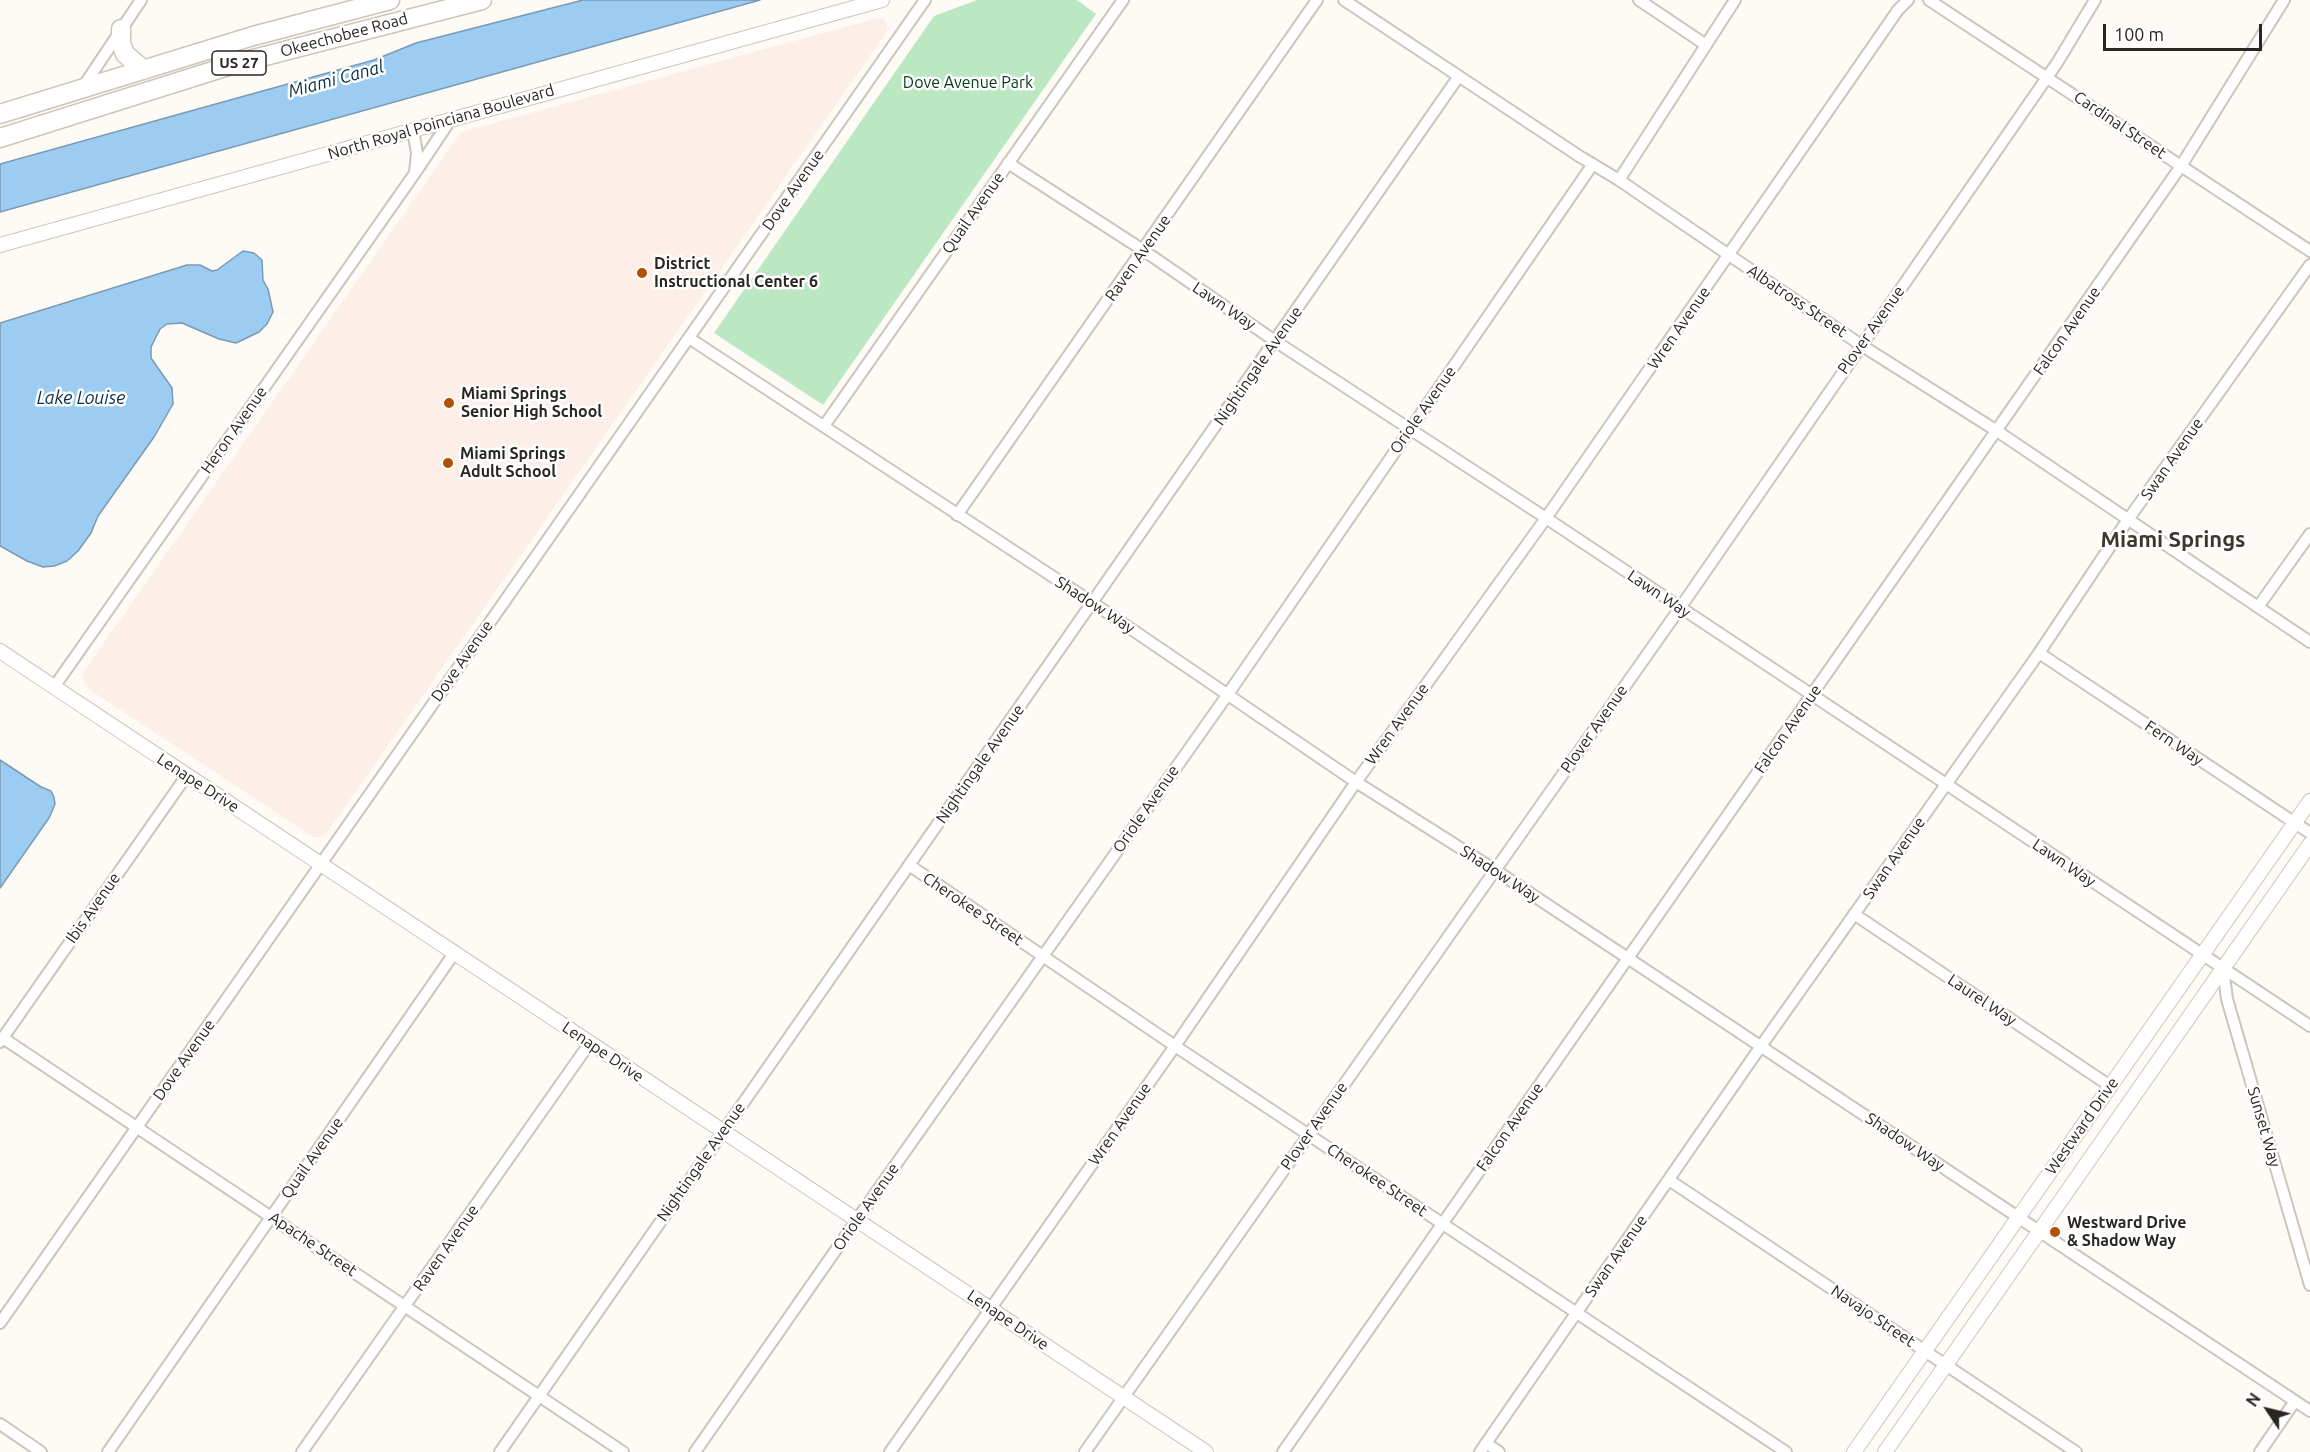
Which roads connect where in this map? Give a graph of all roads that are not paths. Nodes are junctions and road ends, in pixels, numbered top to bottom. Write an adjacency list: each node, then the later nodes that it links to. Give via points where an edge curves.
1 (141, 0): 15 (street)
2 (390, 0): 16 (highway, Okeechobee Road / US 27)
3 (882, 0): 24 (street, North Royal Poinciana Boulevard)
4 (925, 0): 38 (street, Dove Avenue)
5 (1123, 0): 28 (street, Quail Avenue)
6 (1317, 0): 34 (street, Raven Avenue)
7 (1344, 0): 20 (street, Albatross Street)
8 (1639, 0): 17 (street)
9 (1735, 0): 17 (street)
10 (1908, 0): 36 (street, Wren Avenue)
11 (1929, 0): 21 (street, Cardinal Street)
12 (2095, 0): 21 (street, Plover Avenue)
13 (2284, 0): 30 (street, Falcon Avenue)
14 (472, 2): 18 (highway, Okeechobee Road / US 27)
15 (121, 29): 19 (highway, via 125,54); 22 (street)
16 (253, 36): 18 (highway, via 240,48); 19 (highway, Okeechobee Road / US 27)
17 (1706, 45): 32 (street)
18 (238, 63): 25 (highway, Okeechobee Road / US 27)
19 (144, 70): 22 (highway, Okeechobee Road / US 27)
20 (1459, 76): 29 (street, Albatross Street); 39 (street, Nightingale Avenue)
21 (2048, 77): 30 (street, Cardinal Street); 40 (street, Plover Avenue)
22 (82, 89): 23 (highway, Okeechobee Road / US 27); 25 (highway)
23 (0, 114)
24 (451, 119): 26 (street, North Royal Poinciana Boulevard); 31 (street, Heron Avenue)
25 (45, 124): 27 (highway, Okeechobee Road / US 27)
26 (412, 130): 31 (street, via 417,153); 33 (street, North Royal Poinciana Boulevard)
27 (0, 138)
28 (1008, 163): 34 (street, Lawn Way); 41 (street, Quail Avenue)
29 (1593, 164): 32 (street, Albatross Street); 42 (street, Oriole Avenue)
30 (2181, 166): 35 (street, Cardinal Street); 43 (street, Falcon Avenue)
31 (415, 173): 54 (street, Heron Avenue)
32 (1619, 180): 36 (street, Albatross Street)
33 (0, 245)
34 (1143, 250): 39 (street, Lawn Way); 44 (street, Raven Avenue)
35 (2310, 251)
36 (1730, 256): 40 (street, Albatross Street); 45 (street, Wren Avenue)
37 (2310, 265): 46 (street, Swan Avenue)
38 (689, 338): 41 (street, Shadow Way); 64 (street, Dove Avenue)
39 (1275, 341): 42 (street, Lawn Way); 48 (street, Nightingale Avenue)
40 (1861, 345): 43 (street, Albatross Street); 50 (street, Plover Avenue)
41 (824, 426): 44 (street, Shadow Way)
42 (1411, 429): 45 (street, Lawn Way); 55 (street, Oriole Avenue)
43 (1997, 431): 46 (street, Albatross Street); 56 (street, Falcon Avenue)
44 (957, 515): 48 (street, Shadow Way)
45 (1546, 518): 50 (street, Lawn Way); 58 (street, Wren Avenue)
46 (2127, 520): 49 (street, Albatross Street); 53 (street, Swan Avenue)
47 (2310, 534): 49 (street)
48 (1093, 603): 55 (street, Shadow Way); 65 (street, Nightingale Avenue)
49 (2258, 607): 51 (street, Albatross Street)
50 (1680, 609): 56 (street, Lawn Way); 66 (street, Plover Avenue)
51 (2310, 642)
52 (0, 651): 54 (street, Lenape Drive)
53 (2039, 653): 59 (street, Swan Avenue); 61 (street, Fern Way)
54 (54, 687): 57 (street, Lenape Drive)
55 (1228, 694): 58 (street, Shadow Way); 70 (street, Oriole Avenue)
56 (1811, 695): 59 (street, Lawn Way); 71 (street, Falcon Avenue)
57 (187, 775): 64 (street, Lenape Drive); 74 (street, Ibis Avenue)
58 (1356, 782): 66 (street, Shadow Way); 76 (street, Wren Avenue)
59 (1946, 784): 67 (street, Swan Avenue); 69 (street, Lawn Way)
60 (2310, 801): 61 (street, Westward Drive)
61 (2294, 823): 62 (street, Fern Way); 69 (street, Westward Drive)
62 (2310, 833)
63 (2310, 844): 72 (street, Westward Drive)
64 (321, 863): 68 (street, Lenape Drive); 79 (street, Dove Avenue)
65 (909, 865): 70 (street, Cherokee Street); 80 (street, Nightingale Avenue)
66 (1495, 870): 71 (street, Shadow Way); 81 (street, Plover Avenue)
67 (1854, 914): 77 (street, Swan Avenue); 78 (street, Laurel Way)
68 (455, 952): 75 (street, Lenape Drive); 83 (street, Quail Avenue)
69 (2203, 955): 72 (street, Lawn Way); 78 (street, Westward Drive)
70 (1042, 956): 76 (street, Cherokee Street); 85 (street, Oriole Avenue)
71 (1629, 959): 77 (street, Shadow Way); 86 (street, Falcon Avenue)
72 (2223, 968): 73 (street, Lawn Way); 87 (street, Westward Drive); 88 (street, Sunset Way, via 2229,1008)
73 (2310, 1026)
74 (1, 1040): 79 (street, Apache Street)
75 (589, 1044): 80 (street, Lenape Drive); 89 (street, Raven Avenue)
76 (1175, 1046): 81 (street, Cherokee Street); 90 (street, Wren Avenue)
77 (1761, 1046): 82 (street, Swan Avenue); 84 (street, Shadow Way)
78 (2110, 1086): 84 (street, Westward Drive)
79 (137, 1128): 83 (street, Apache Street); 92 (street, Dove Avenue)
80 (723, 1131): 85 (street, Lenape Drive); 95 (street, Nightingale Avenue)
81 (1308, 1134): 86 (street, Cherokee Street); 96 (street, Plover Avenue)
82 (1669, 1180): 91 (street, Swan Avenue); 93 (street, Navajo Street)
83 (272, 1216): 89 (street, Apache Street); 102 (street, Quail Avenue)
84 (2017, 1218): 87 (street, Shadow Way); 93 (street, Westward Drive)
85 (856, 1220): 90 (street, Lenape Drive); 106 (street, Oriole Avenue)
86 (1442, 1223): 91 (street, Cherokee Street); 110 (street, Falcon Avenue)
87 (2039, 1233): 94 (street, Westward Drive); 97 (street, Shadow Way)
88 (2310, 1285)
89 (405, 1306): 95 (street, Apache Street); 103 (street, Raven Avenue)
90 (991, 1308): 96 (street, Lenape Drive); 107 (street, Wren Avenue)
91 (1576, 1312): 100 (street, Swan Avenue); 112 (street, Cherokee Street)
92 (0, 1323)
93 (1925, 1350): 94 (street, Navajo Street); 113 (street, Westward Drive)
94 (1946, 1364): 114 (street, Westward Drive); 115 (street, Navajo Street)
95 (539, 1397): 104 (street, Nightingale Avenue); 105 (street, Apache Street)
96 (1124, 1397): 108 (street, Plover Avenue); 109 (street, Lenape Drive)
97 (2295, 1401): 98 (street, Shadow Way); 116 (street)
98 (2310, 1410)
99 (0, 1424): 101 (street)
100 (1483, 1448): 111 (street)
101 (41, 1452)
102 (108, 1452)
103 (302, 1452)
104 (500, 1452)
105 (623, 1452)
106 (695, 1452)
107 (890, 1452)
108 (1085, 1452)
109 (1206, 1452)
110 (1283, 1452)
111 (1499, 1452)
112 (1786, 1452)
113 (1854, 1452)
114 (1884, 1452)
115 (2076, 1452)
116 (2260, 1452)

